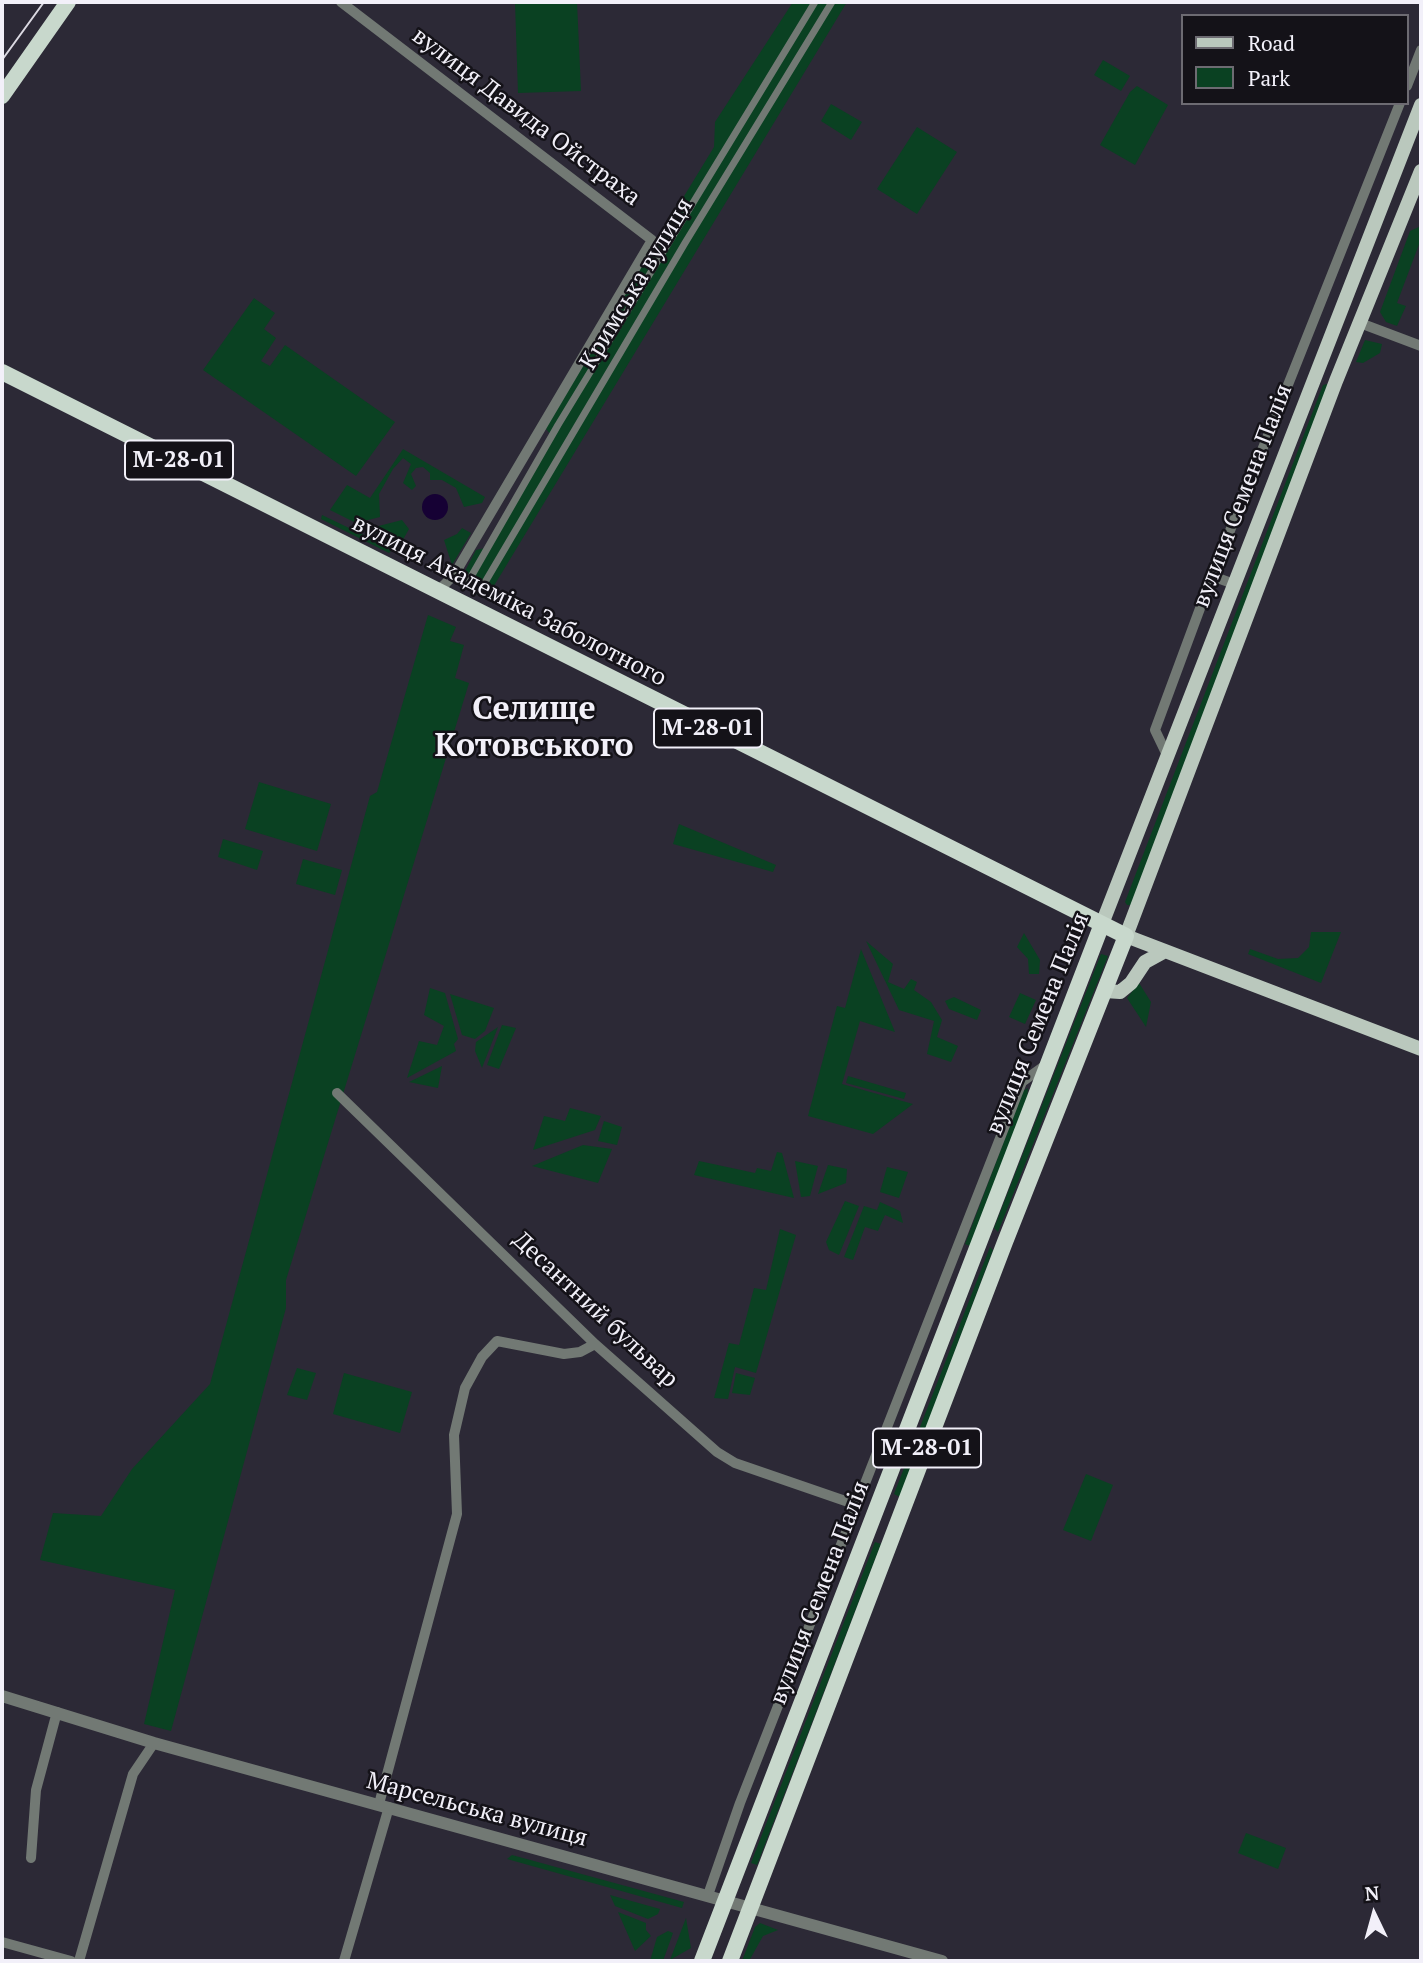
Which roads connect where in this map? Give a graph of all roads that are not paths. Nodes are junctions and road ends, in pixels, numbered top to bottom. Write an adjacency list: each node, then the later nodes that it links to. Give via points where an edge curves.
1 (68, 2): 7 (highway)
2 (341, 2): 11 (street, вулиця Давида Ойстраха)
3 (815, 2): 18 (street, Кримська вулиця)
4 (832, 2): 21 (street, Кримська вулиця)
5 (1421, 50): 6 (street)
6 (1409, 81)
7 (2, 96)
8 (1399, 105): 17 (street)
9 (1421, 105): 15 (main road, вулиця Семена Палія)
10 (1421, 171): 12 (main road, вулиця Семена Палія)
11 (652, 240): 20 (street, Кримська вулиця, via 454,575)
12 (1360, 323): 13 (street); 16 (main road, вулиця Семена Палія)
13 (1421, 346)
14 (2, 372): 20 (highway, вулиця Академіка Заболотного / М-28-01)
15 (1315, 372): 16 (main road); 19 (main road, вулиця Семена Палія)
16 (1336, 381): 24 (main road, вулиця Семена Палія)
17 (1212, 576): 19 (street); 22 (street, via 1155,730)
18 (467, 582)
19 (1234, 584): 22 (main road, вулиця Семена Палія)
20 (440, 589): 23 (highway, вулиця Академіка Заболотного / М-28-01)
21 (481, 589)
22 (1167, 755): 23 (main road, вулиця Семена Палія)
23 (1102, 924): 24 (highway, вулиця Академіка Заболотного / М-28-01); 28 (highway, вулиця Семена Палія / М-28-01)
24 (1126, 936): 25 (main road, вулиця Академіка Заболотного); 26 (highway, вулиця Семена Палія / М-28-01)
25 (1165, 951): 26 (main road, via 1144,962 1120,992); 27 (main road, вулиця Академіка Заболотного)
26 (1105, 990): 31 (highway, вулиця Семена Палія / М-28-01)
27 (1421, 1049)
28 (1047, 1063): 30 (highway, вулиця Семена Палія / М-28-01); 33 (street, via 1022,1082)
29 (337, 1093): 32 (street, Десантний бульвар)
30 (980, 1233): 31 (highway); 34 (highway, вулиця Семена Палія / М-28-01)
31 (1005, 1242): 35 (highway, вулиця Семена Палія / М-28-01)
32 (595, 1344): 33 (street, Десантний бульвар, via 725,1458); 39 (street, via 564,1354 497,1341 465,1388 454,1435 457,1514)
33 (857, 1505): 41 (street)
34 (868, 1532): 35 (highway); 42 (highway, вулиця Семена Палія / М-28-01)
35 (891, 1540): 43 (highway, вулиця Семена Палія / М-28-01)
36 (2, 1696): 37 (street, Марсельська вулиця)
37 (57, 1712): 38 (street, Марсельська вулиця); 40 (street, via 36,1790)
38 (154, 1743): 39 (street, Марсельська вулиця); 46 (street, via 133,1774)
39 (384, 1806): 41 (street, Марсельська вулиця); 47 (street)
40 (32, 1858)
41 (708, 1895): 42 (street, Марсельська вулиця)
42 (726, 1900): 43 (street, Марсельська вулиця); 48 (highway, вулиця Семена Палія / М-28-01)
43 (751, 1907): 49 (highway, вулиця Семена Палія / М-28-01); 50 (street, Марсельська вулиця)
44 (2, 1942): 45 (street)
45 (71, 1961)
46 (79, 1961)
47 (344, 1961)
48 (702, 1961)
49 (730, 1961)
50 (942, 1961)

